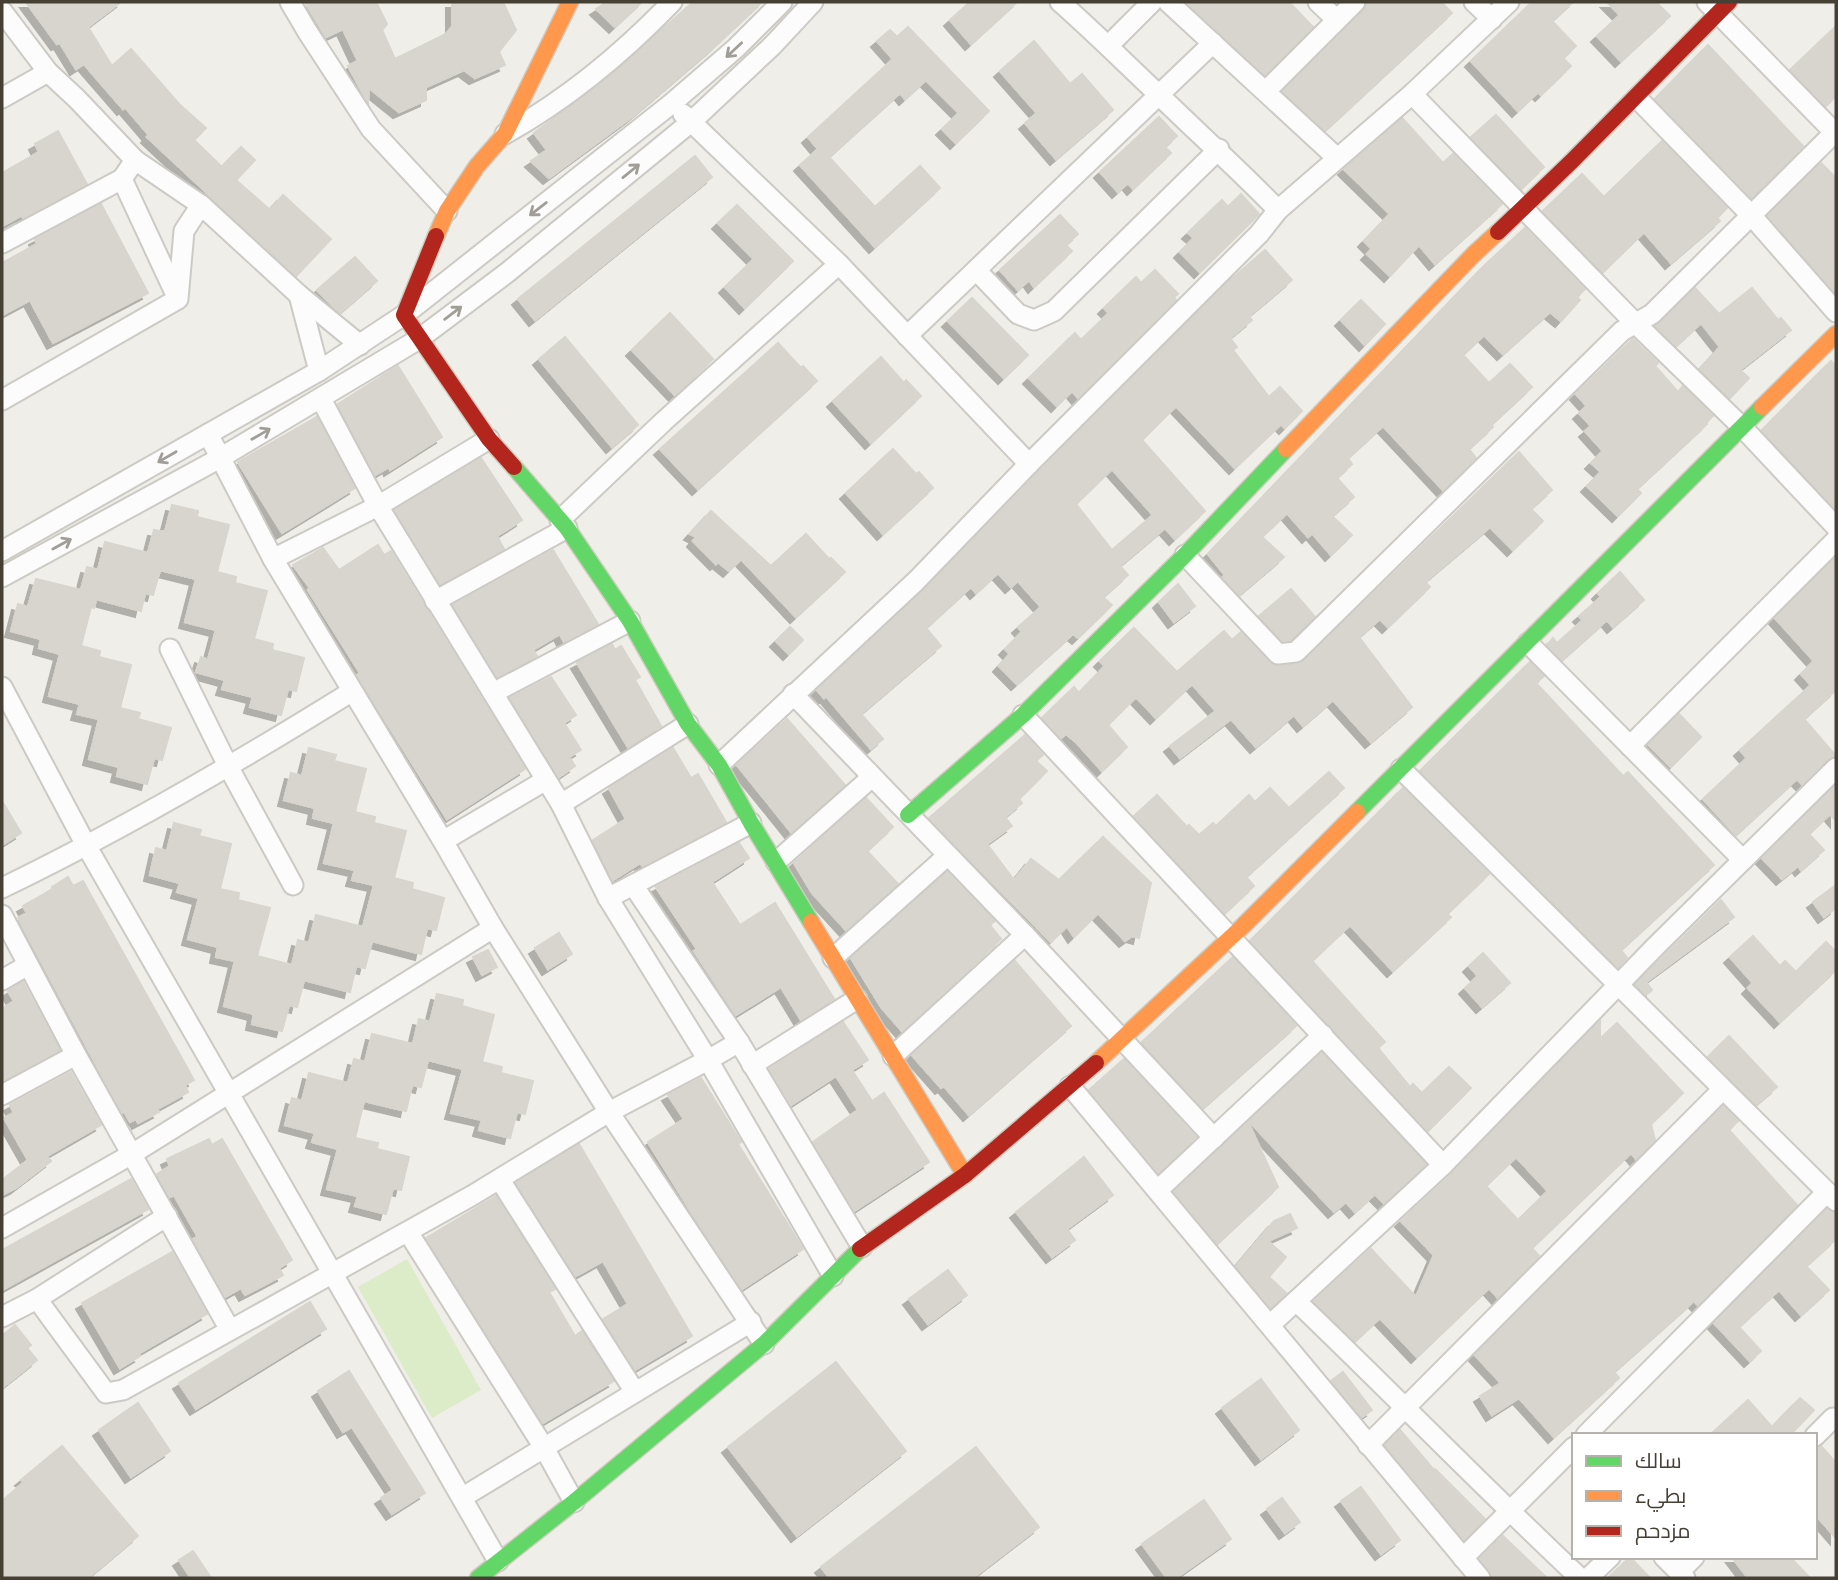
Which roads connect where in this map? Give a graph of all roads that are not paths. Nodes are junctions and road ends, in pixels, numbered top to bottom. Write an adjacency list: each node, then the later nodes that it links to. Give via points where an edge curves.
1 (290, 2): 36 (street, via 371,129)
2 (672, 2): 28 (street, via 545,112)
3 (782, 2): 25 (street, one-way to 25)
4 (813, 2): 26 (street)
5 (1060, 2): 18 (street)
6 (1152, 2): 18 (street)
7 (1168, 2): 17 (street)
8 (1318, 2): 16 (street)
9 (1355, 2): 16 (street)
10 (1474, 2): 15 (street)
11 (1509, 2): 15 (street)
12 (566, 3): 28 (street)
13 (1718, 5): 24 (street); 27 (street)
14 (2, 11): 19 (street)
15 (1492, 19): 22 (street)
16 (1337, 20): 20 (street)
17 (1213, 43): 20 (street); 21 (street)
18 (1109, 45): 21 (street)
19 (48, 72): 23 (street); 31 (street)
20 (1266, 91): 30 (street)
21 (1157, 94): 29 (street); 40 (street)
22 (1412, 94): 30 (street); 34 (street)
23 (2, 98)
24 (1637, 98): 34 (street); 37 (street)
25 (671, 104): 26 (street); 44 (street, one-way to 44)
26 (691, 122): 39 (street); 48 (street, one-way to 26)
27 (1836, 133): 37 (street)
28 (505, 134): 36 (street)
29 (1219, 149): 35 (street); 40 (street, via 1054,311 1034,320 1018,314)
30 (1336, 157): 35 (street)
31 (135, 160): 32 (street); 33 (street)
32 (121, 179): 38 (street); 42 (street)
33 (201, 205): 41 (street); 42 (street, via 184,231)
34 (1524, 209): 45 (street); 63 (street, via 1474,254)
35 (1278, 210): 57 (street)
36 (447, 211): 44 (street)
37 (1751, 215): 43 (street); 45 (street, via 1653,314)
38 (2, 243)
39 (839, 264): 47 (street); 59 (street, via 664,421)
40 (977, 271): 47 (street)
41 (299, 295): 49 (street); 50 (street)
42 (178, 299): 52 (street)
43 (1836, 312)
44 (404, 315): 48 (street); 49 (street)
45 (1635, 323): 53 (street); 63 (street, via 1296,652 1278,654)
46 (1836, 334): 53 (street)
47 (908, 336): 57 (street)
48 (419, 339): 51 (street); 55 (street)
49 (360, 345): 50 (street)
50 (319, 371): 54 (street)
51 (321, 399): 56 (street, one-way to 51); 58 (street)
52 (2, 400)
53 (1743, 428): 60 (street); 68 (street)
54 (208, 434): 56 (street); 62 (street, one-way to 62)
55 (489, 439): 58 (street); 59 (street)
56 (220, 458): 64 (street); 65 (street, one-way to 56)
57 (1028, 464): 73 (street, via 916,581)
58 (378, 506): 64 (street); 66 (street)
59 (564, 524): 66 (street); 67 (street)
60 (1836, 527)
61 (1836, 540): 76 (street)
62 (2, 551)
63 (1185, 555): 74 (street)
64 (273, 559): 71 (street)
65 (2, 577)
66 (435, 601): 72 (street)
67 (630, 621): 72 (street); 75 (street)
68 (1528, 643): 76 (street); 80 (street)
69 (170, 649): 78 (street)
70 (2, 687): 87 (street)
71 (351, 692): 78 (street); 86 (street)
72 (493, 693): 82 (street)
73 (793, 694): 77 (street); 81 (street)
74 (1023, 715): 84 (street); 98 (street)
75 (688, 724): 77 (street); 83 (street)
76 (1630, 746): 89 (street)
77 (719, 765): 85 (street)
78 (229, 768): 87 (street); 91 (street)
79 (1836, 768): 89 (street)
80 (1401, 769): 98 (street); 102 (street)
81 (872, 777): 84 (street); 90 (street)
82 (546, 780): 83 (street); 86 (street)
83 (561, 804): 94 (street)
84 (908, 815): 88 (street)
85 (751, 823): 90 (street); 92 (street)
86 (443, 841): 96 (street)
87 (87, 847): 93 (street); 113 (street)
88 (947, 856): 97 (street); 99 (street)
89 (1743, 860): 102 (street)
90 (776, 862): 99 (street)
91 (293, 884)
92 (633, 885): 94 (street); 106 (street)
93 (2, 888)
94 (608, 898): 109 (street)
95 (2, 915): 100 (street)
96 (493, 928): 113 (street); 115 (street)
97 (1025, 935): 105 (street); 108 (street)
98 (1232, 937): 104 (street); 105 (street)
99 (833, 958): 103 (street)
100 (28, 965): 101 (street); 107 (street)
101 (2, 980)
102 (1619, 984): 112 (street); 118 (street)
103 (857, 999): 108 (street); 110 (street)
104 (1323, 1035): 116 (street); 118 (street)
105 (1123, 1040): 111 (street); 116 (street)
106 (739, 1041): 109 (street); 110 (street)
107 (76, 1055): 114 (street); 117 (street)
108 (893, 1056): 119 (street)
109 (708, 1060): 115 (street); 128 (street)
110 (752, 1065): 126 (street)
111 (1070, 1086): 119 (street); 121 (street)
112 (1723, 1089): 122 (street); 137 (street)
113 (228, 1094): 117 (street); 127 (street)
114 (2, 1096)
115 (609, 1112): 120 (street); 132 (street)
116 (1214, 1138): 121 (street)
117 (132, 1154): 123 (street); 124 (street)
118 (1443, 1165): 130 (street)
119 (965, 1175): 126 (street)
120 (500, 1180): 125 (street); 136 (street)
121 (1158, 1190): 133 (street)
122 (1831, 1197): 139 (street)
123 (167, 1216): 129 (street); 134 (street)
124 (2, 1228)
125 (408, 1232): 127 (street); 142 (street)
126 (862, 1247): 128 (street)
127 (333, 1274): 134 (street); 144 (street)
128 (833, 1276): 135 (street)
129 (37, 1299): 131 (street); 134 (street, via 106,1393 123,1390)
130 (1296, 1301): 133 (street); 137 (street)
131 (2, 1317)
132 (751, 1322): 135 (street); 136 (street)
133 (1270, 1325): 141 (street)
134 (230, 1330)
135 (764, 1344): 145 (street)
136 (635, 1392): 142 (street)
137 (1406, 1407): 141 (street); 146 (street)
138 (1833, 1418): 140 (street)
139 (1588, 1433)
140 (1817, 1434)
141 (1368, 1445): 147 (street)
142 (543, 1446): 144 (street); 145 (street)
143 (1572, 1449): 146 (street)
144 (463, 1497): 151 (street)
145 (574, 1502): 151 (street)
146 (1509, 1512): 147 (street); 155 (street)
147 (1463, 1558): 154 (street)
148 (1608, 1559): 156 (street)
149 (1666, 1559): 152 (street)
150 (1693, 1559): 152 (street)
151 (498, 1562): 153 (street)
152 (1682, 1575)
153 (478, 1578)
154 (1480, 1578)
155 (1580, 1578)
156 (1588, 1578)

